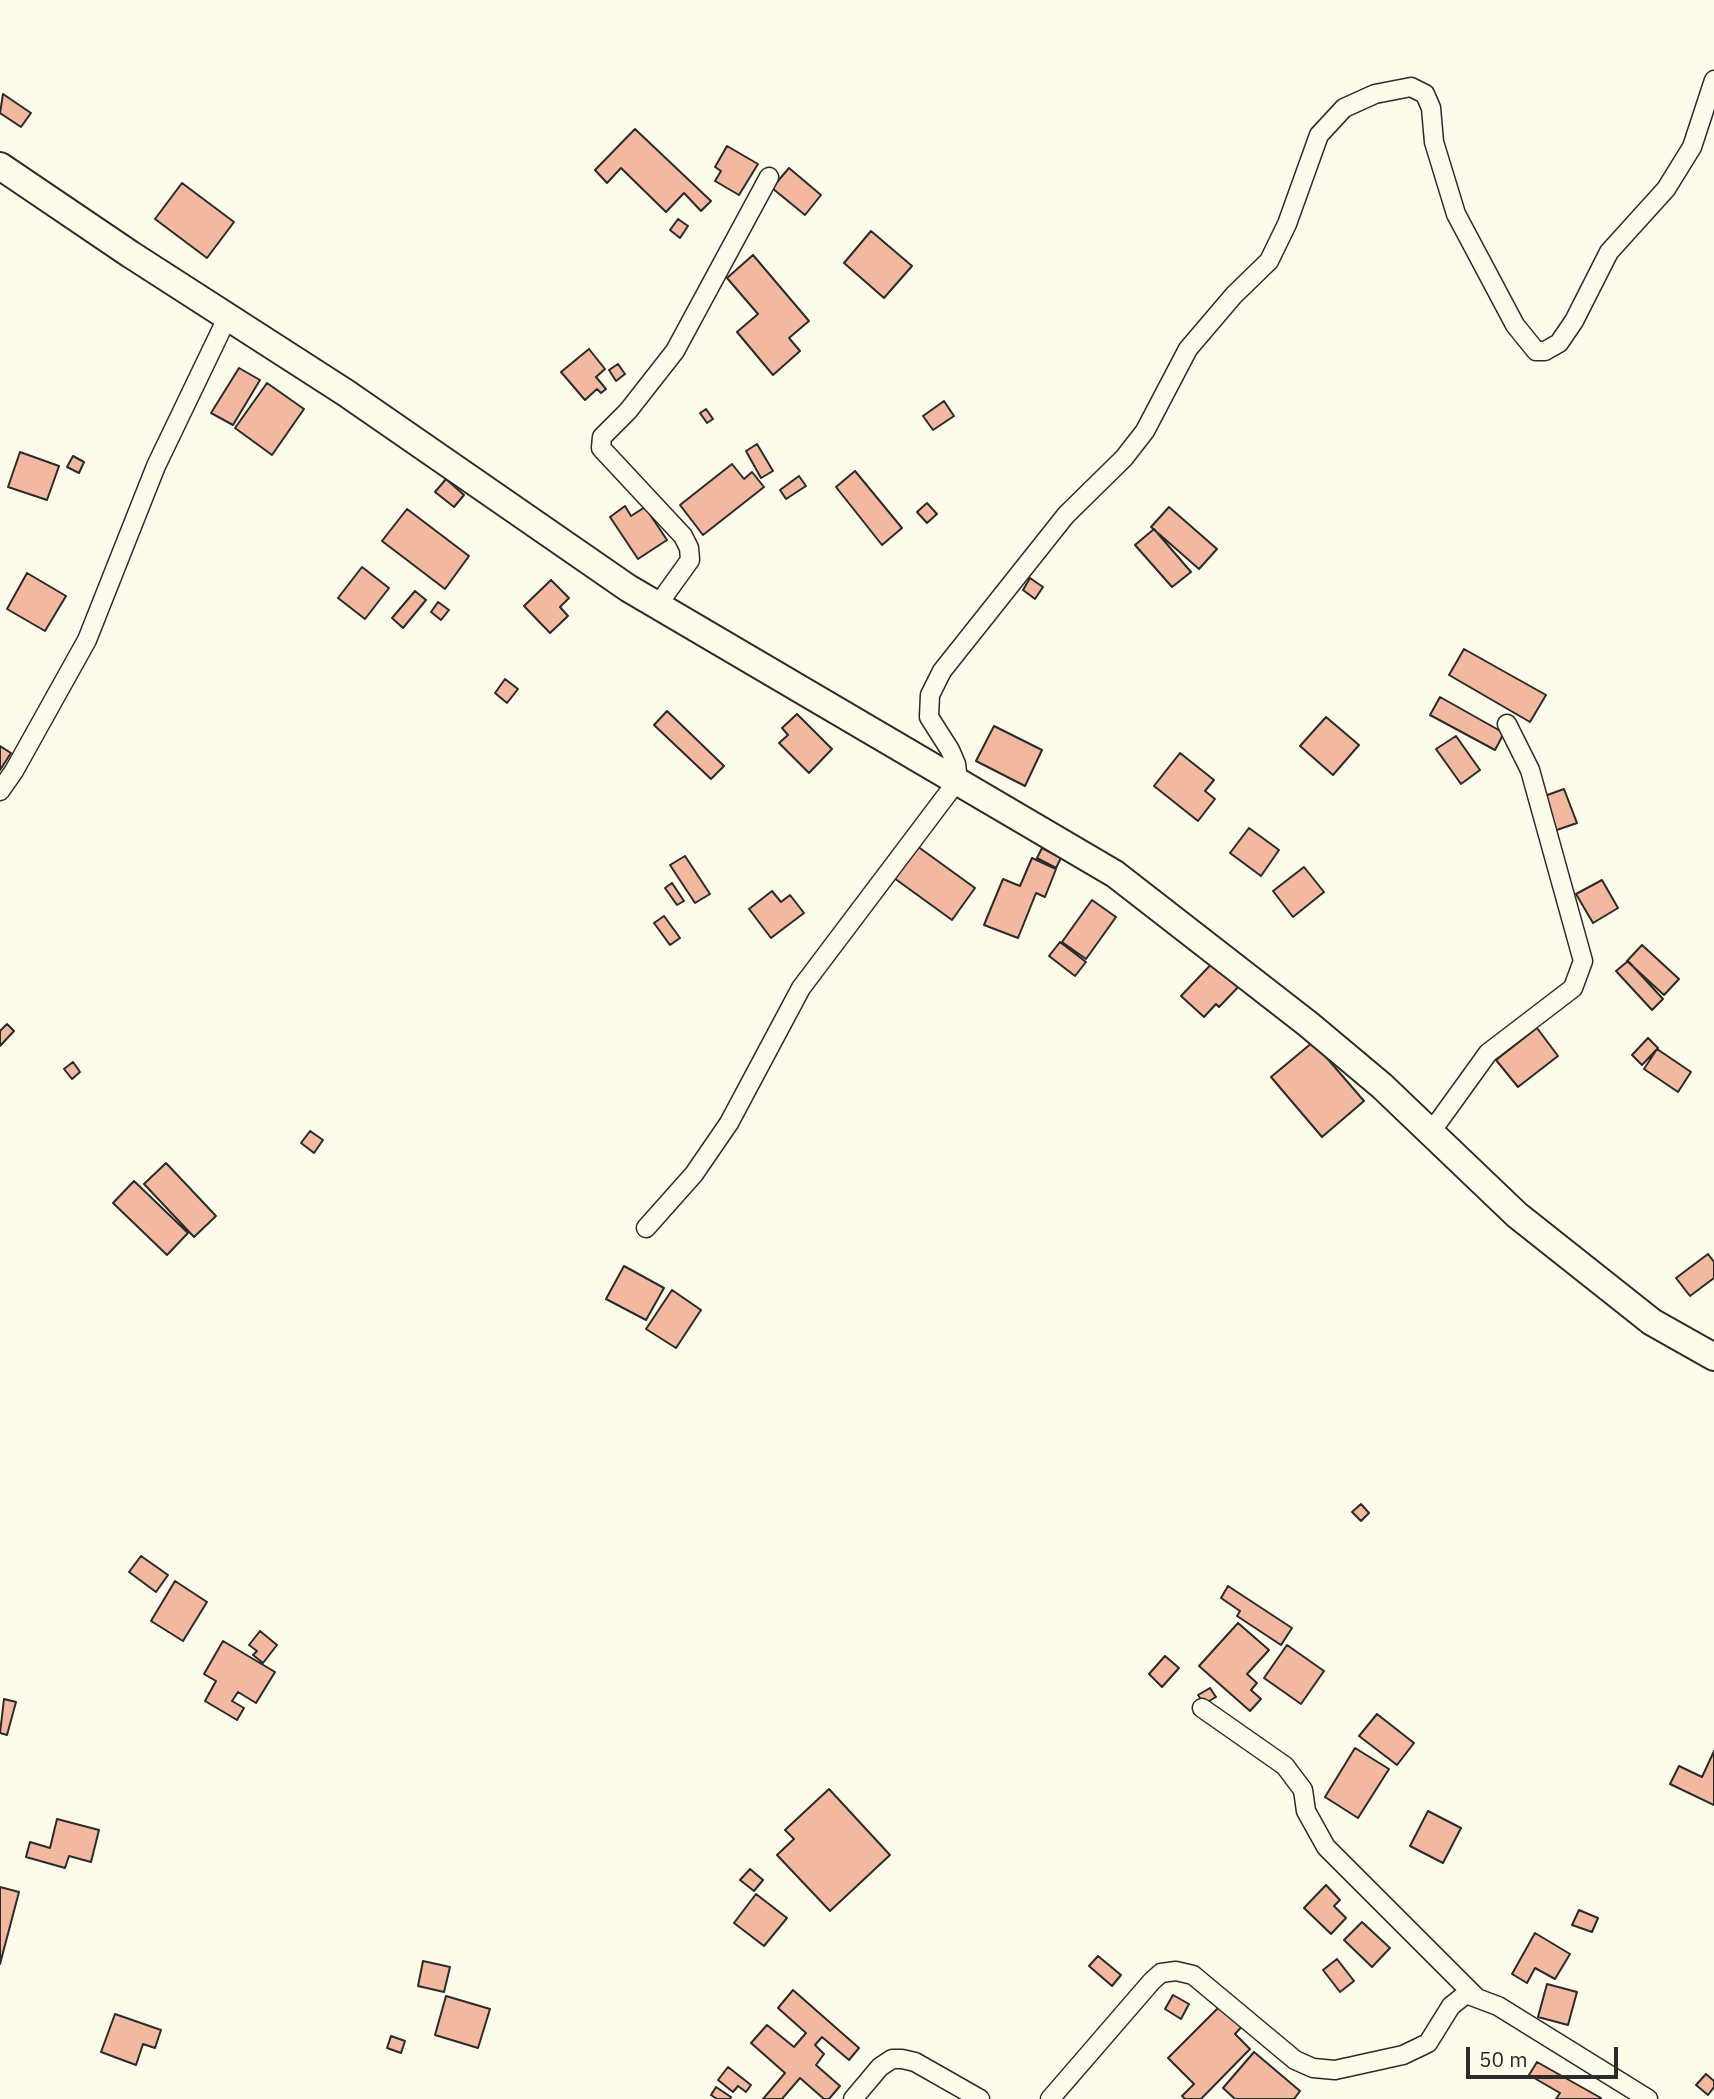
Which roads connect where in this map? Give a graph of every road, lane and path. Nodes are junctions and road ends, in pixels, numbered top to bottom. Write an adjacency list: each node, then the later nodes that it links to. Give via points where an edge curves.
1 (1714, 80): 7 (street, via 1692,147 1666,189 1609,252 1574,321 1559,343 1545,351 1536,351 1516,325 1456,214 1425,94 1411,87 1374,94 1344,108 1319,135 1269,261 1188,349 1145,431 1124,458 1066,515 942,671 930,695 929,717 957,764)
2 (0, 166): 4 (street)
3 (769, 177): 5 (street, via 675,351 602,437 601,448 689,548 690,560)
4 (228, 316): 5 (street); 8 (street, via 156,466 87,640)
5 (657, 606): 7 (street)
6 (1507, 724): 9 (street, via 1530,770 1583,961 1573,988 1488,1053)
7 (958, 780): 9 (street, via 1115,874 1308,1024); 10 (street, via 801,988 729,1123 694,1174)
8 (0, 791)
9 (1431, 1132): 11 (street, via 1517,1215 1652,1322)
10 (646, 1228)
11 (1714, 1357)
12 (1202, 1708): 13 (street, via 1285,1766 1303,1790 1306,1811 1326,1847)
13 (1475, 1996): 16 (street, via 1466,1994 1451,2006 1428,2043 1404,2055 1335,2070 1295,2060 1193,1975 1161,1973); 17 (street)
14 (853, 2099): 15 (street, via 892,2059 915,2062)
15 (980, 2099)
16 (1050, 2099)
17 (1648, 2099)

